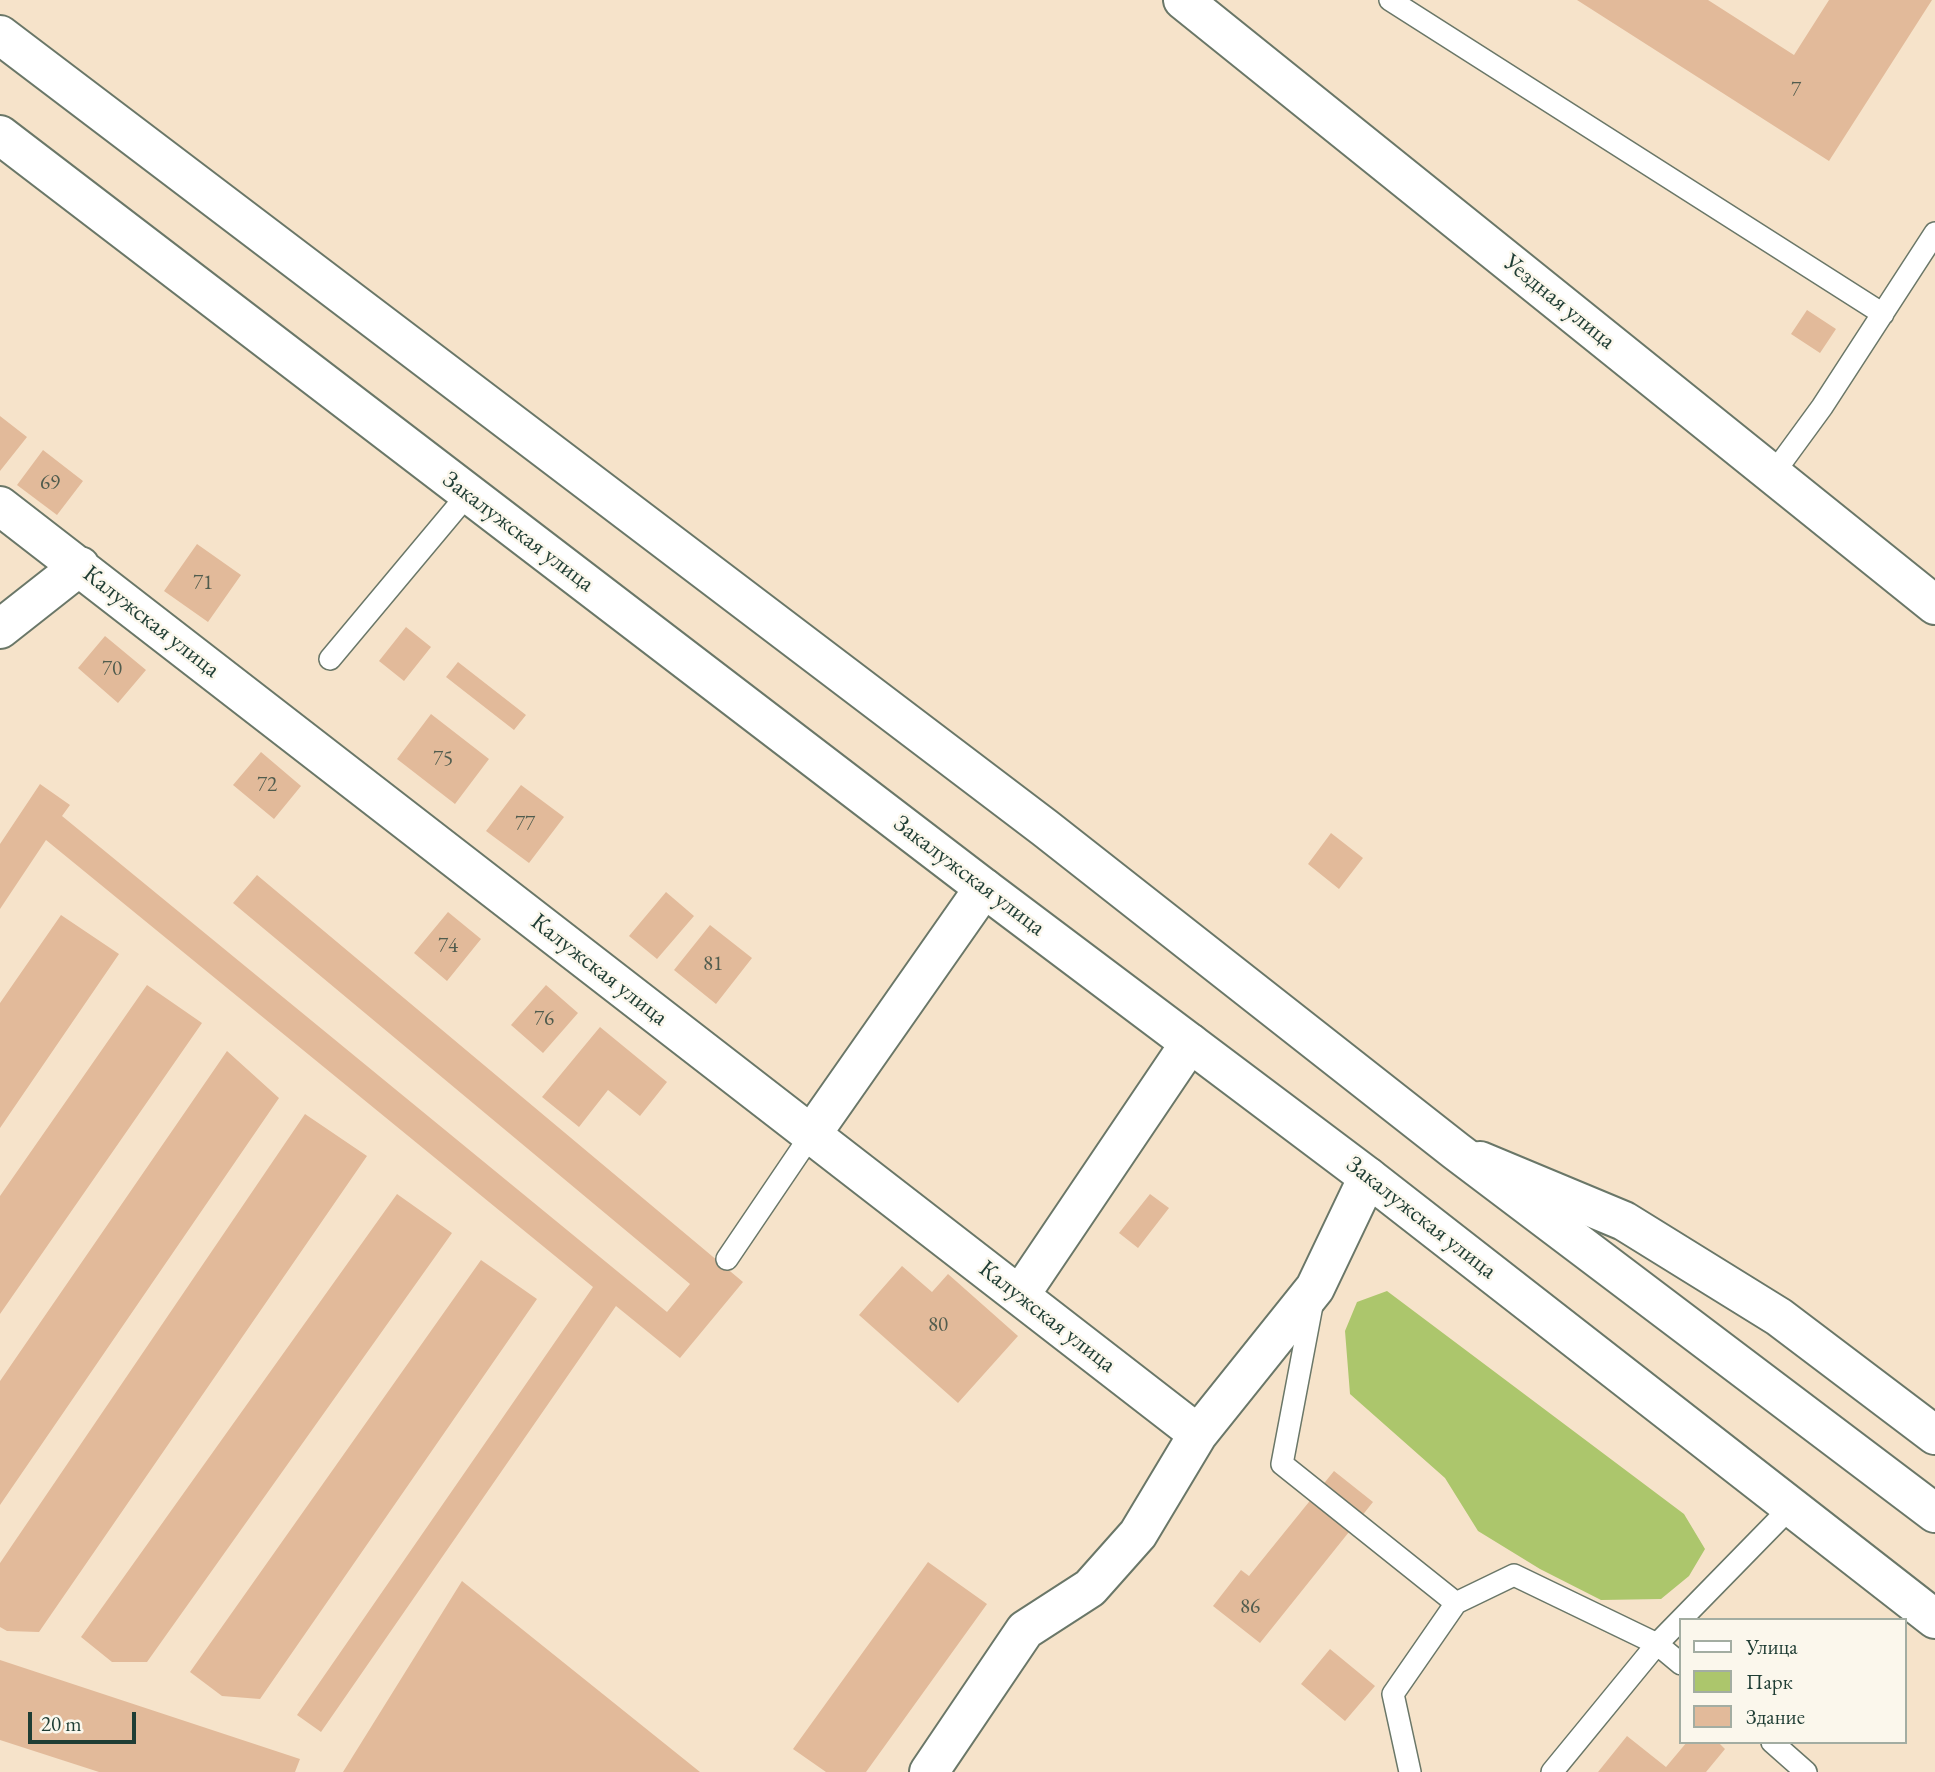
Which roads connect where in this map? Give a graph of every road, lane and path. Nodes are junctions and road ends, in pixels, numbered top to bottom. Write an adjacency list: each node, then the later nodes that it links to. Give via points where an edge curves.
1 (1182, 0): 7 (main road, Уездная улица)
2 (1390, 0): 6 (lane)
3 (0, 35): 17 (main road, via 1045,828)
4 (2, 141): 8 (main road, Закалужская улица)
5 (1935, 233): 6 (lane)
6 (1883, 314): 7 (lane)
7 (1773, 474): 11 (main road, Уездная улица)
8 (468, 494): 13 (lane); 14 (main road, Закалужская улица)
9 (0, 506): 10 (main road, Калужская улица)
10 (80, 566): 12 (main road); 16 (main road, Калужская улица)
11 (1935, 605)
12 (0, 629)
13 (330, 659)
14 (984, 888): 15 (main road, Закалужская улица); 16 (main road)
15 (1190, 1043): 18 (main road, Закалужская улица); 21 (main road)
16 (811, 1135): 19 (lane); 21 (main road, Калужская улица)
17 (1456, 1151): 23 (main road, via 1625,1221 1779,1317); 25 (main road)
18 (1368, 1177): 20 (main road); 24 (main road, Закалужская улица)
19 (727, 1259)
20 (1315, 1288): 22 (main road); 26 (lane, via 1282,1464)
21 (1020, 1295): 22 (main road, Калужская улица)
22 (1198, 1434): 33 (main road, via 1138,1534 1090,1588 1025,1630)
23 (1935, 1434)
24 (1791, 1507): 27 (lane); 28 (main road, Закалужская улица)
25 (1935, 1513)
26 (1456, 1603): 30 (lane, via 1514,1575); 34 (lane, via 1393,1694)
27 (1682, 1618)
28 (1935, 1619)
29 (1680, 1620): 30 (lane)
30 (1657, 1644): 31 (lane); 35 (lane)
31 (1680, 1663)
32 (1774, 1744): 36 (lane)
33 (929, 1772)
34 (1410, 1772)
35 (1552, 1772)
36 (1806, 1772)

